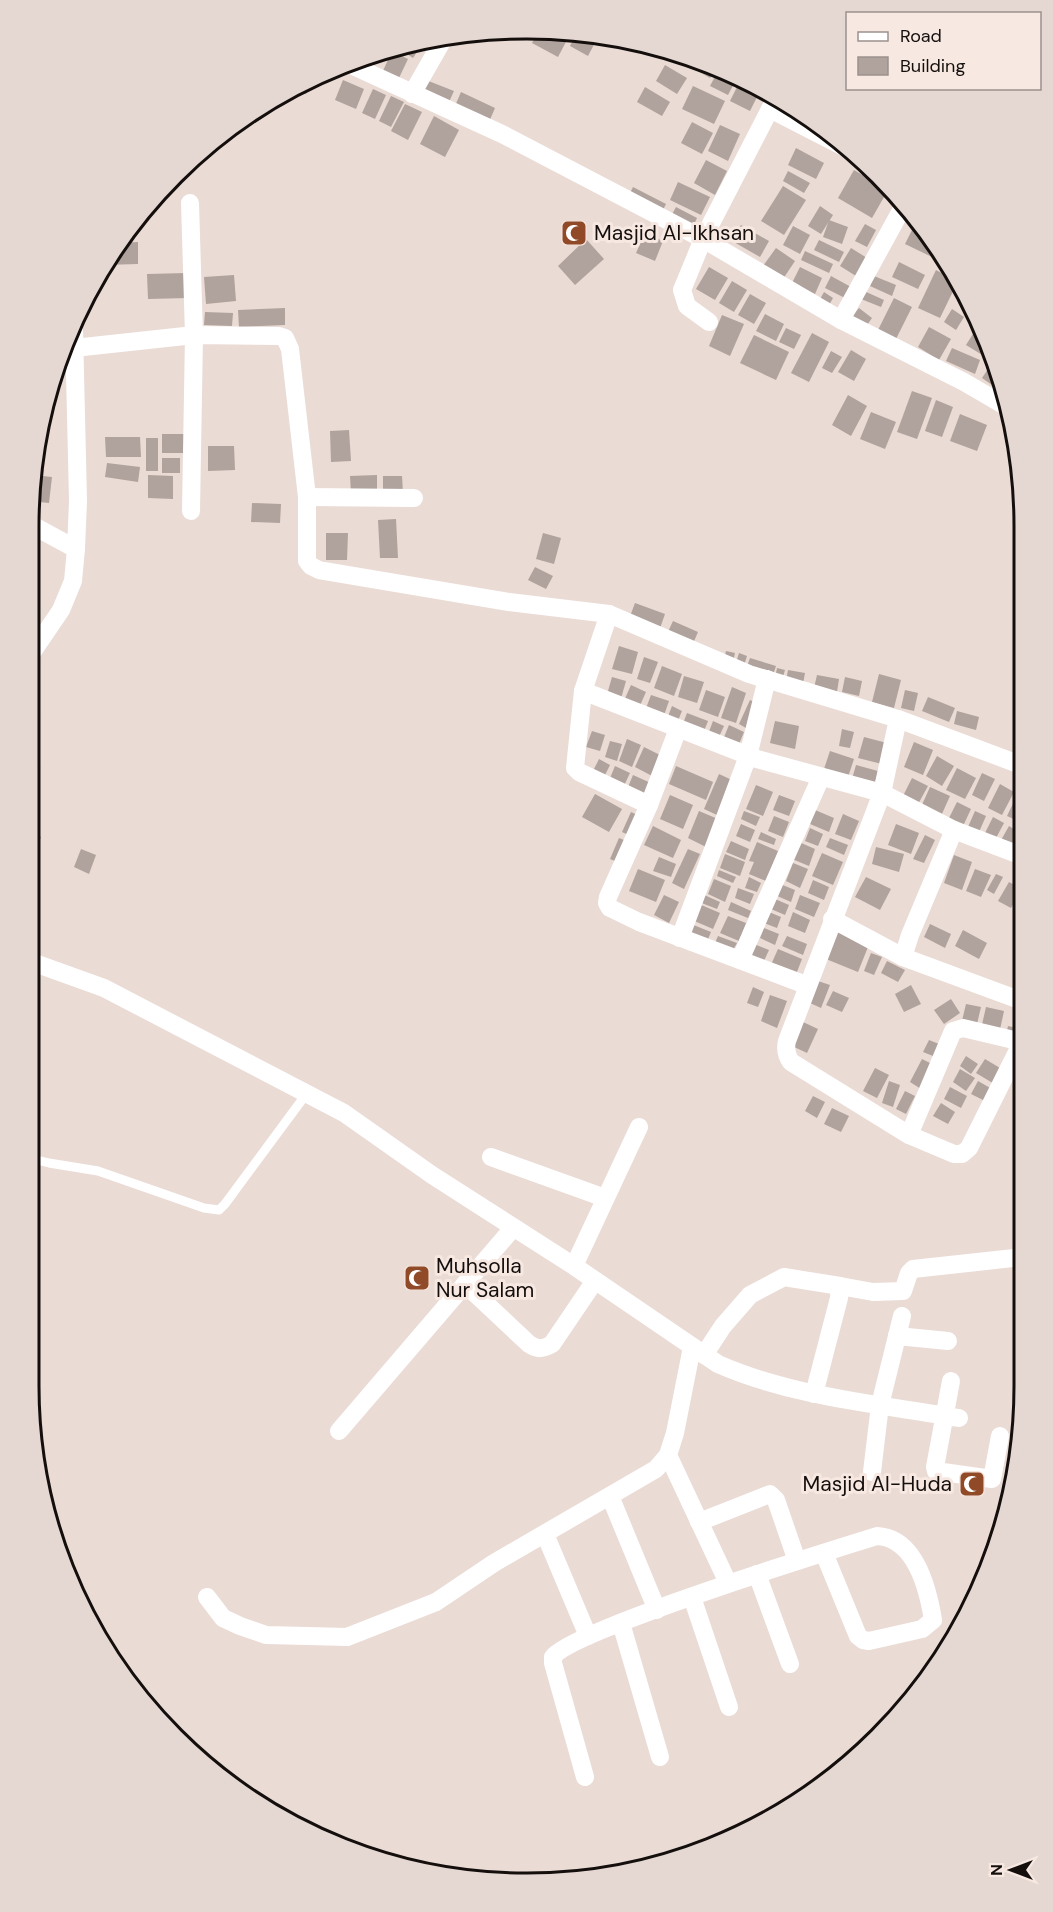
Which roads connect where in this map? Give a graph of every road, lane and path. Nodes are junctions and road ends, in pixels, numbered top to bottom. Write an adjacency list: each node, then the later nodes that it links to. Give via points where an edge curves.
1 (439, 47): 3 (street)
2 (359, 69): 3 (street)
3 (412, 94): 7 (street, via 502,134)
4 (773, 106): 7 (street)
5 (190, 203): 10 (street)
6 (900, 213): 8 (street)
7 (703, 239): 8 (street); 9 (street, via 682,290 687,306)
8 (841, 320): 13 (street)
9 (709, 322)
10 (194, 335): 11 (street); 14 (street, via 279,336 288,342); 16 (street)
11 (76, 339)
12 (74, 345): 18 (street)
13 (997, 401)
14 (307, 497): 15 (street); 19 (street, via 307,561 311,567 509,602)
15 (414, 498)
16 (191, 511)
17 (39, 529): 18 (street)
18 (76, 549): 20 (street, via 73,580 61,610)
19 (609, 614): 21 (street); 22 (street)
20 (39, 642)
21 (767, 679): 23 (street); 25 (street)
22 (582, 691): 24 (street); 29 (street, via 576,768)
23 (898, 719): 26 (street); 28 (street)
24 (678, 729): 25 (street); 29 (street)
25 (748, 756): 27 (street); 33 (street)
26 (1014, 762)
27 (821, 777): 28 (street); 35 (street)
28 (882, 793): 30 (street); 32 (street)
29 (649, 805): 33 (street, via 607,903 622,915)
30 (954, 830): 31 (street); 34 (street)
31 (1014, 853)
32 (832, 919): 34 (street); 37 (street)
33 (680, 938): 35 (street)
34 (903, 957): 38 (street)
35 (740, 960): 37 (street)
36 (39, 965): 41 (street, via 104,988)
37 (807, 985): 43 (street, via 785,1048 791,1062)
38 (1014, 998)
39 (1014, 1040): 43 (street, via 963,1028 953,1031)
40 (1014, 1058): 43 (street, via 969,1148 962,1154)
41 (307, 1093): 45 (lane, via 219,1210 98,1171); 47 (street, via 344,1113)
42 (639, 1126): 46 (street)
43 (909, 1136)
44 (492, 1157): 46 (street)
45 (39, 1160)
46 (605, 1198): 49 (street)
47 (513, 1228): 49 (street); 51 (street)
48 (1014, 1258): 52 (street, via 913,1269 903,1291 873,1292)
49 (574, 1266): 50 (street)
50 (594, 1282): 51 (street, via 552,1344 536,1349); 56 (street)
51 (465, 1284): 61 (street)
52 (840, 1286): 56 (street, via 784,1276 750,1295); 58 (street)
53 (902, 1316): 54 (street)
54 (897, 1336): 55 (street); 59 (street)
55 (948, 1341)
56 (698, 1351): 58 (street, via 735,1371); 63 (street)
57 (951, 1381): 60 (street)
58 (814, 1394): 59 (street)
59 (880, 1405): 60 (street); 64 (street)
60 (952, 1417): 62 (street, via 936,1472 992,1479)
61 (339, 1431)
62 (1000, 1436)
63 (668, 1455): 65 (street, via 656,1469); 66 (street)
64 (872, 1472)
65 (610, 1496): 67 (street); 74 (street)
66 (699, 1522): 69 (street, via 766,1495 773,1496); 71 (street)
67 (545, 1534): 72 (street, via 436,1602 347,1637 266,1635 223,1618); 76 (street)
68 (824, 1552): 68 (street, via 877,1536 900,1544 909,1551 917,1567 933,1620 922,1629 863,1640); 69 (street)
69 (797, 1561): 70 (street)
70 (757, 1574): 71 (street); 77 (street)
71 (728, 1583): 73 (street)
72 (207, 1597)
73 (692, 1597): 74 (street); 78 (street)
74 (657, 1610): 75 (street)
75 (621, 1623): 76 (street); 79 (street)
76 (588, 1636): 80 (street, via 560,1649 553,1657)
77 (790, 1664)
78 (729, 1707)
79 (660, 1757)
80 (585, 1777)

